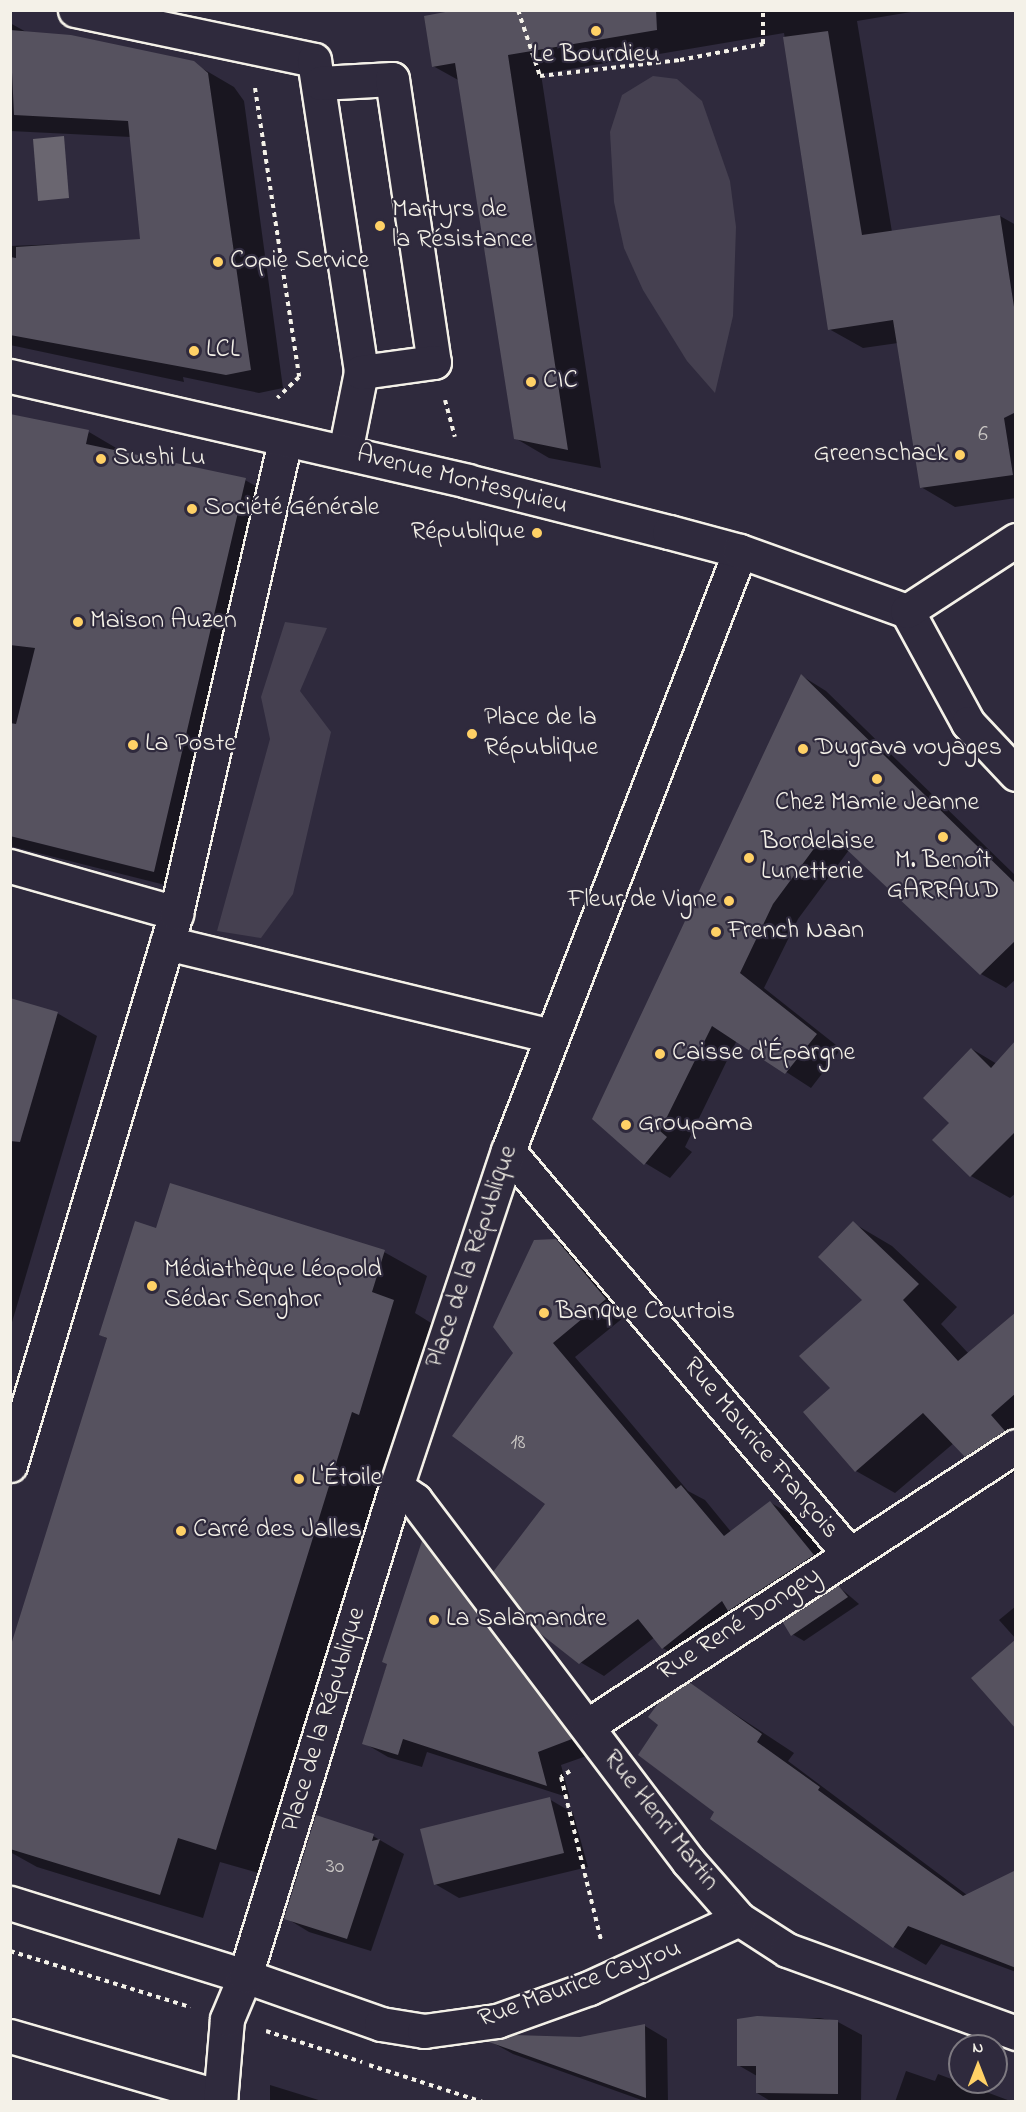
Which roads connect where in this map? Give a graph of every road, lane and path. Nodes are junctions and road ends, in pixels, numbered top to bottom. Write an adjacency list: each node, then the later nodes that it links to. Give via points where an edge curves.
1 (75, 10): 4 (street)
2 (518, 10): 3 (path, via 540,76 680,60 763,44)
3 (763, 10)
4 (249, 49): 5 (street, via 314,60); 9 (path, via 299,377 278,394)
5 (320, 83): 6 (street, via 392,79); 7 (street)
6 (434, 362): 7 (street); 11 (path)
7 (361, 372): 10 (street)
8 (10, 376): 9 (street, Avenue Montesquieu)
9 (274, 439): 10 (street, Avenue Montesquieu); 17 (street)
10 (345, 452): 11 (street, Avenue Montesquieu)
11 (467, 481): 13 (street, Avenue Montesquieu)
12 (1016, 540): 14 (street)
13 (740, 551): 14 (street, Avenue Montesquieu); 18 (street, Place de la République)
14 (907, 611): 15 (street, via 968,723)
15 (1016, 774)
16 (10, 866): 17 (street)
17 (171, 928): 18 (street); 21 (street)
18 (552, 1036): 19 (street, Place de la République)
19 (508, 1151): 22 (street, Place de la République); 23 (street, Rue Maurice François)
20 (1016, 1446): 23 (street, Rue René Dongey)
21 (10, 1465)
22 (396, 1486): 24 (street, Rue Henri Martin, via 415,1500); 27 (street, Place de la République)
23 (849, 1554): 24 (street, Rue René Dongey)
24 (595, 1738): 26 (street, Rue Henri Martin, via 688,1861); 28 (path, via 561,1777)
25 (10, 1903): 27 (street)
26 (740, 1919): 28 (street, Rue Maurice Cayrou); 29 (street, Rue Henri Martin, via 787,1950)
27 (244, 1976): 28 (street, Rue Maurice Cayrou, via 381,2024 424,2031 497,2021); 31 (street, Place de la République, via 227,2019)
28 (610, 1979)
29 (1016, 2033)
30 (10, 2036): 31 (street)
31 (220, 2099)

